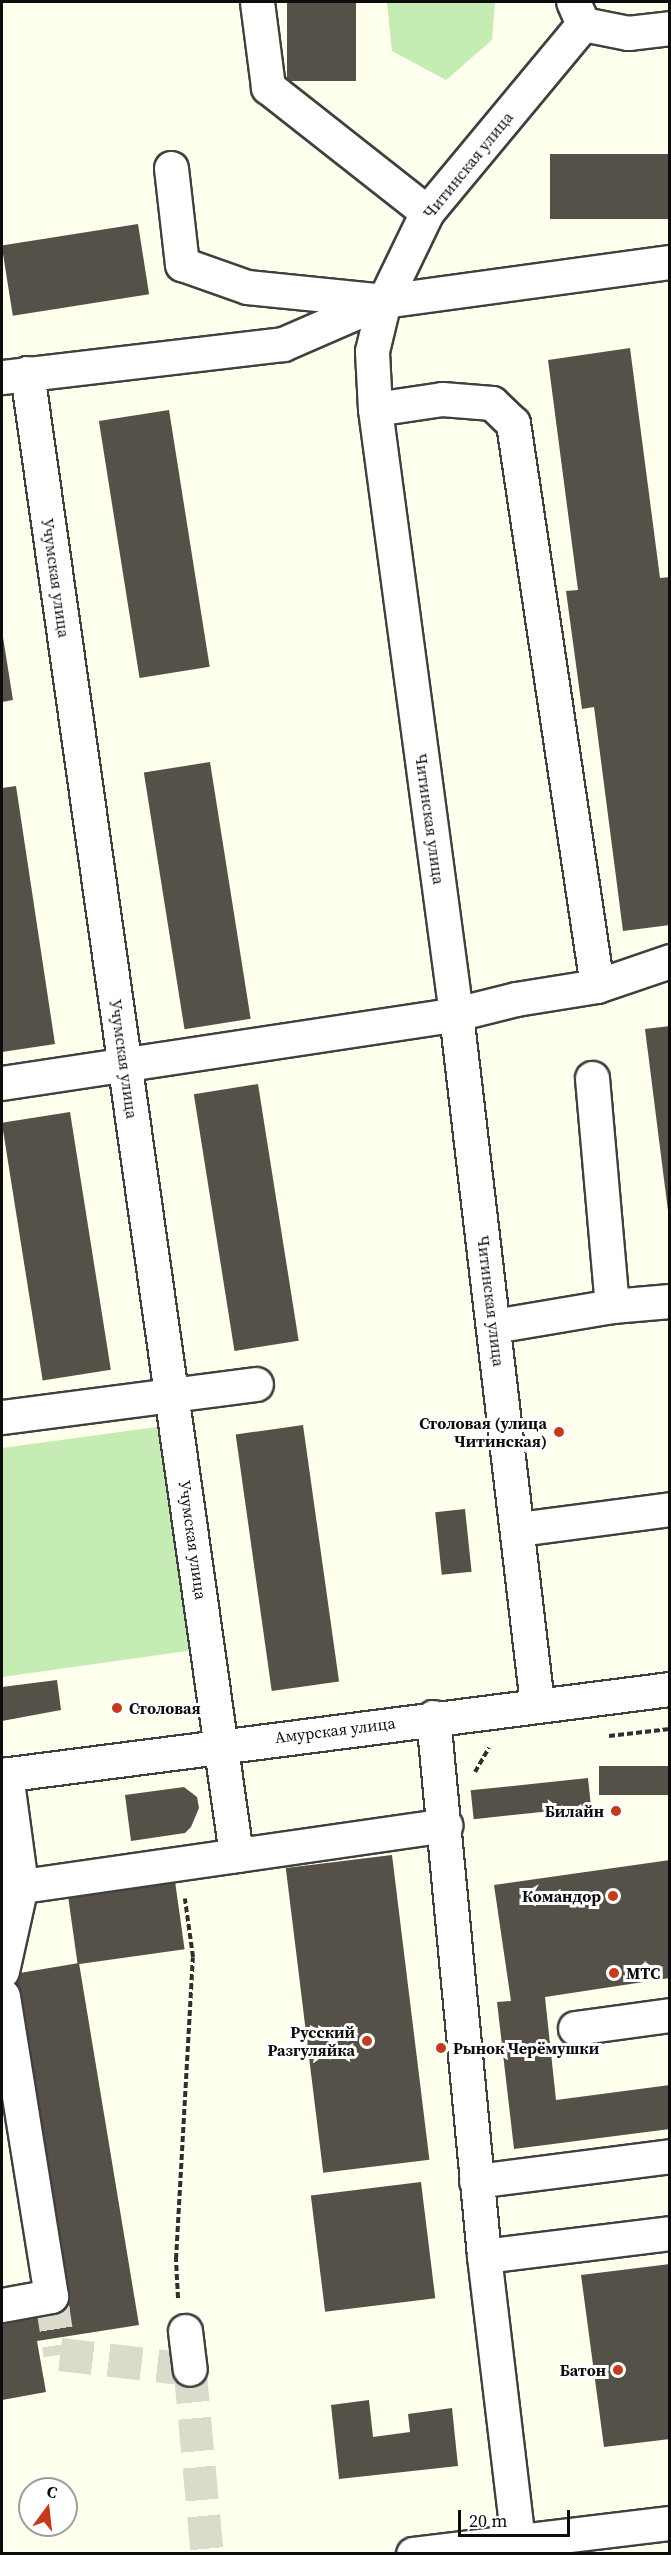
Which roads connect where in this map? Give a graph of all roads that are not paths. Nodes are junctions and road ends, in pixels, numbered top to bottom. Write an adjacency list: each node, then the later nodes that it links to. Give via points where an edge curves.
1 (257, 2): 5 (street, via 268,87)
2 (578, 13): 3 (street, via 628,33); 5 (street, Читинская улица)
3 (669, 28)
4 (171, 168): 7 (street, via 182,264 247,287)
5 (427, 212): 7 (street, Читинская улица)
6 (669, 262): 7 (street)
7 (384, 301): 8 (street, via 283,344); 9 (street, Читинская улица, via 372,351)
8 (14, 375): 13 (street, Учумская улица)
9 (375, 409): 11 (street, via 442,399 492,403 513,423); 12 (street, Читинская улица)
10 (669, 961): 11 (street)
11 (597, 986): 12 (street, via 516,999)
12 (456, 1014): 13 (street); 18 (street, Читинская улица)
13 (126, 1066): 15 (street); 20 (street, Учумская улица)
14 (592, 1078): 17 (street)
15 (2, 1083)
16 (669, 1301): 17 (street)
17 (612, 1306): 18 (street)
18 (494, 1326): 23 (street, Читинская улица)
19 (256, 1384): 20 (street)
20 (172, 1395): 21 (street); 27 (street, Учумская улица)
21 (2, 1417)
22 (669, 1509): 23 (street)
23 (519, 1529): 25 (street, Читинская улица)
24 (669, 1689): 25 (street, Амурская улица)
25 (537, 1704): 26 (street, Амурская улица)
26 (434, 1717): 27 (street, Амурская улица); 29 (street)
27 (222, 1745): 28 (street, Амурская улица); 30 (street, Учумская улица)
28 (4, 1774): 31 (street)
29 (445, 1825): 30 (street); 36 (street)
30 (236, 1855): 31 (street)
31 (11, 1887): 32 (street)
32 (2, 1984): 39 (street, via 51,2296)
33 (669, 2015): 34 (street)
34 (575, 2028)
35 (669, 2156): 36 (street)
36 (476, 2181): 38 (street)
37 (669, 2234): 38 (street)
38 (484, 2256): 43 (street)
39 (2, 2304)
40 (185, 2331): 41 (street)
41 (190, 2369)
42 (669, 2523): 43 (street)
43 (518, 2540): 44 (street)
44 (413, 2553)

